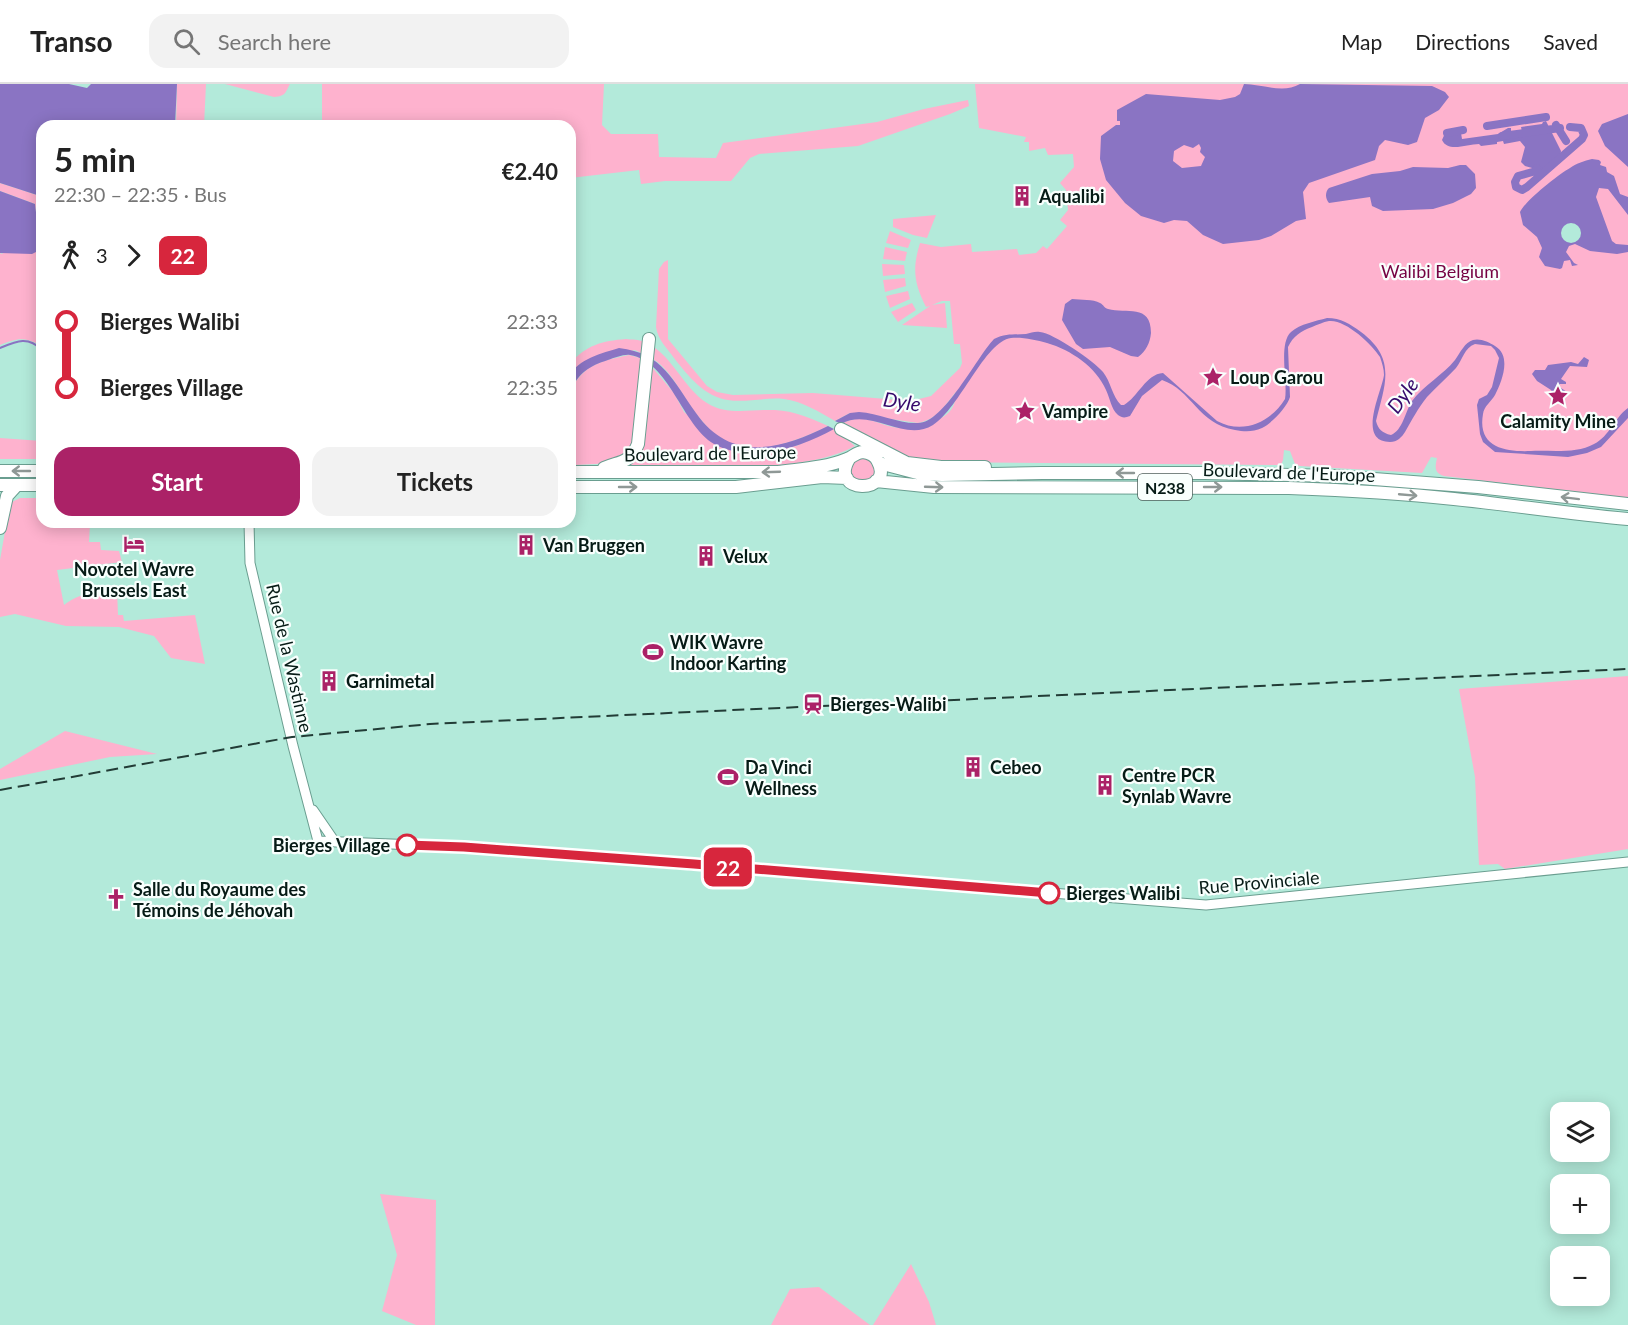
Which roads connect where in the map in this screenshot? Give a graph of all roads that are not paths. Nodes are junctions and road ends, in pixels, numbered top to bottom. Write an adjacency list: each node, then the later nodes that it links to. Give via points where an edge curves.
1 (649, 344): 8 (highway, via 636,449 618,465)
2 (842, 429): 9 (highway, via 907,463 1022,467)
3 (849, 459): 4 (highway, Boulevard de l'Europe, via 866,453); 8 (highway, Boulevard de l'Europe, one-way to 8, via 778,472); 10 (highway)
4 (879, 464): 9 (highway, Boulevard de l'Europe / N238, via 921,474); 11 (highway)
5 (0, 471): 6 (highway, one-way to 5)
6 (36, 471)
7 (576, 472): 8 (highway, Boulevard de l'Europe)
8 (598, 472)
9 (1042, 473): 16 (highway, Boulevard de l'Europe / N238, one-way to 9, via 1335,476)
10 (848, 478): 11 (highway, Boulevard de l'Europe, via 863,487); 15 (highway, Boulevard de l'Europe, one-way to 10, via 736,487 822,477)
11 (876, 481): 17 (highway, Boulevard de l'Europe / N238, one-way to 17, via 934,487 1324,489 1454,499)
12 (0, 485): 13 (highway)
13 (17, 485): 14 (highway); 20 (highway, via 7,496)
14 (36, 485)
15 (576, 487)
16 (1628, 504)
17 (1585, 516): 18 (highway, Boulevard de l'Europe / N238); 19 (highway, via 1596,523)
18 (1628, 519)
19 (1628, 526)
20 (0, 528)
21 (249, 528): 22 (main road, Rue de la Wastinne, via 250,563)
22 (307, 800): 23 (main road, Rue de la Wastinne); 24 (main road, Rue de la Wastinne)
23 (318, 841): 24 (main road, Rue Provinciale)
24 (335, 842): 25 (main road, Rue Provinciale, via 488,849 1206,904)
25 (1628, 862)

